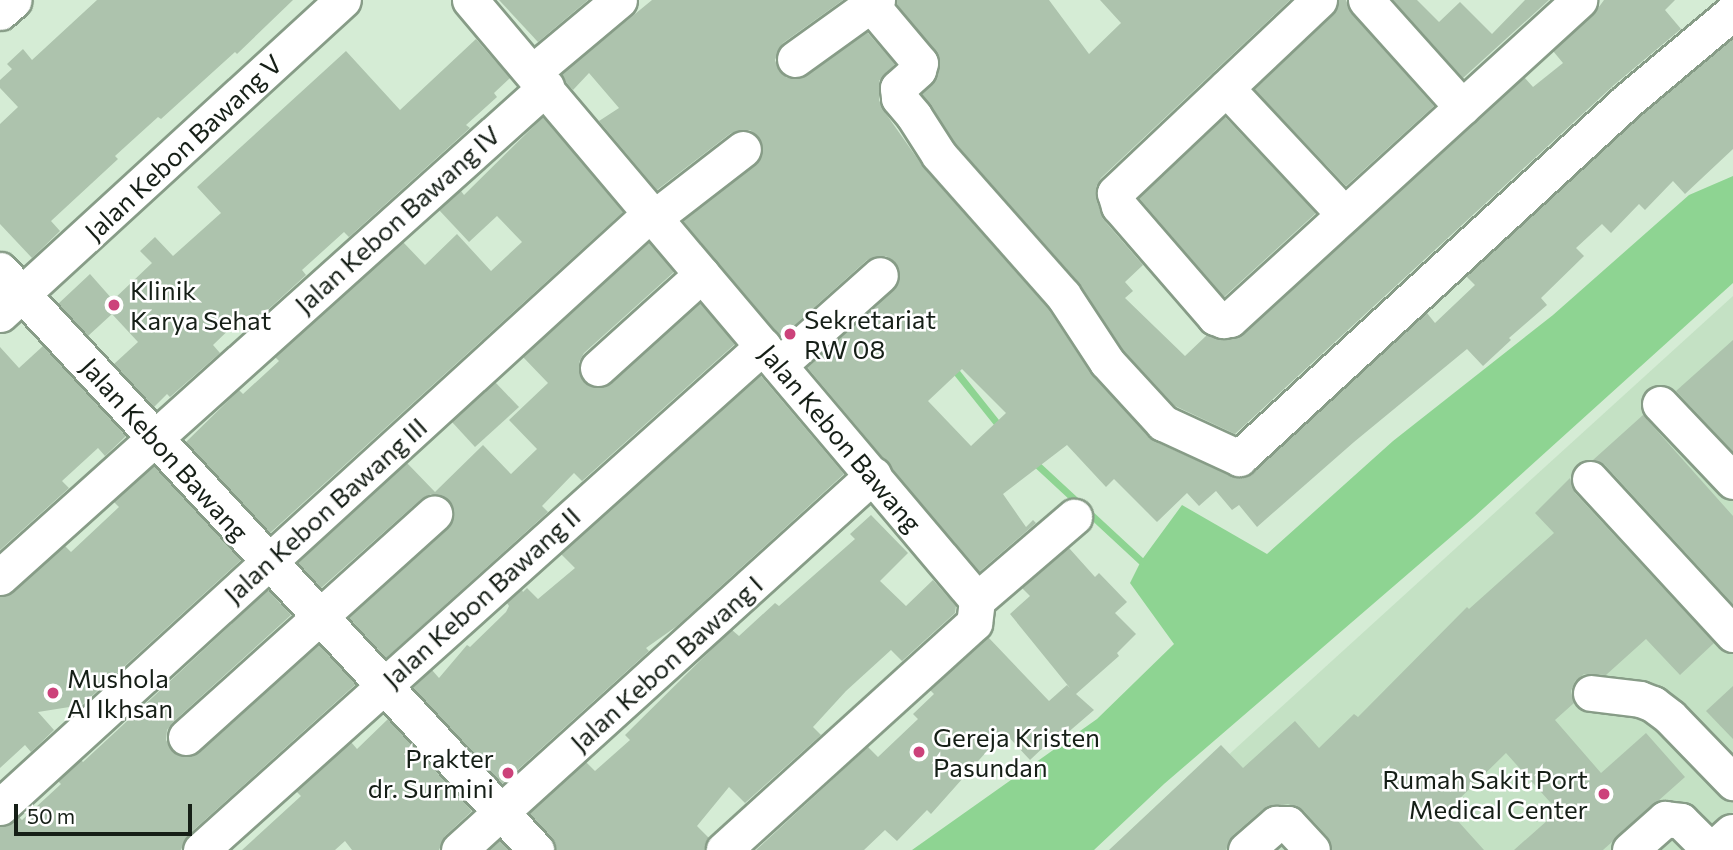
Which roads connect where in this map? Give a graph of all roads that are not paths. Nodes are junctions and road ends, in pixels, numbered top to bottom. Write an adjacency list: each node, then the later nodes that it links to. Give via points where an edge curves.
1 (13, 0): 9 (street)
2 (343, 0): 20 (street, Jalan Kebon Bawang V)
3 (470, 0): 12 (street, Jalan Kebon Bawang)
4 (619, 0): 12 (street, Jalan Kebon Bawang IV)
5 (1319, 0): 13 (street)
6 (1366, 0): 14 (street)
7 (1579, 0): 14 (street)
8 (871, 2): 10 (street, via 920,63 898,88 899,99 939,155 1063,295 1107,362 1163,423 1239,457 1628,100); 11 (street)
9 (0, 12)
10 (1733, 12)
11 (795, 59)
12 (539, 80): 17 (street, Jalan Kebon Bawang); 24 (street, Jalan Kebon Bawang IV)
13 (1226, 88): 16 (street); 16 (street, via 1118,187 1114,198 1215,317 1230,320)
14 (1462, 107): 16 (street)
15 (743, 149): 17 (street, Jalan Kebon Bawang III)
16 (1344, 214)
17 (653, 215): 18 (street, Jalan Kebon Bawang); 30 (street, Jalan Kebon Bawang III)
18 (702, 274): 21 (street, Jalan Kebon Bawang); 22 (street)
19 (880, 275): 21 (street, Jalan Kebon Bawang II)
20 (8, 292): 24 (street, Jalan Kebon Bawang)
21 (771, 356): 25 (street, Jalan Kebon Bawang); 35 (street, Jalan Kebon Bawang II)
22 (598, 368)
23 (1660, 404): 27 (street)
24 (154, 436): 30 (street, Jalan Kebon Bawang); 31 (street, Jalan Kebon Bawang IV)
25 (873, 475): 32 (street, Jalan Kebon Bawang); 40 (street, Jalan Kebon Bawang I)
26 (1590, 479): 34 (street)
27 (1733, 481)
28 (434, 514): 33 (street)
29 (1074, 517): 32 (street)
30 (268, 563): 33 (street, Jalan Kebon Bawang); 39 (street, Jalan Kebon Bawang III)
31 (0, 578)
32 (977, 600): 45 (street, via 974,623)
33 (321, 619): 35 (street, Jalan Kebon Bawang); 37 (street)
34 (1733, 634)
35 (384, 683): 40 (street, Jalan Kebon Bawang); 42 (street, Jalan Kebon Bawang II)
36 (1591, 693): 38 (street, via 1653,704)
37 (186, 737)
38 (1733, 782)
39 (0, 807)
40 (501, 811): 43 (street, Jalan Kebon Bawang I); 44 (street, Jalan Kebon Bawang)
41 (1733, 834): 49 (highway)
42 (201, 850)
43 (459, 850)
44 (536, 850)
45 (724, 850)
46 (1246, 850): 47 (street, via 1276,824 1288,824)
47 (1312, 850)
48 (1630, 850): 49 (street, via 1665,819 1681,821)
49 (1713, 850)

